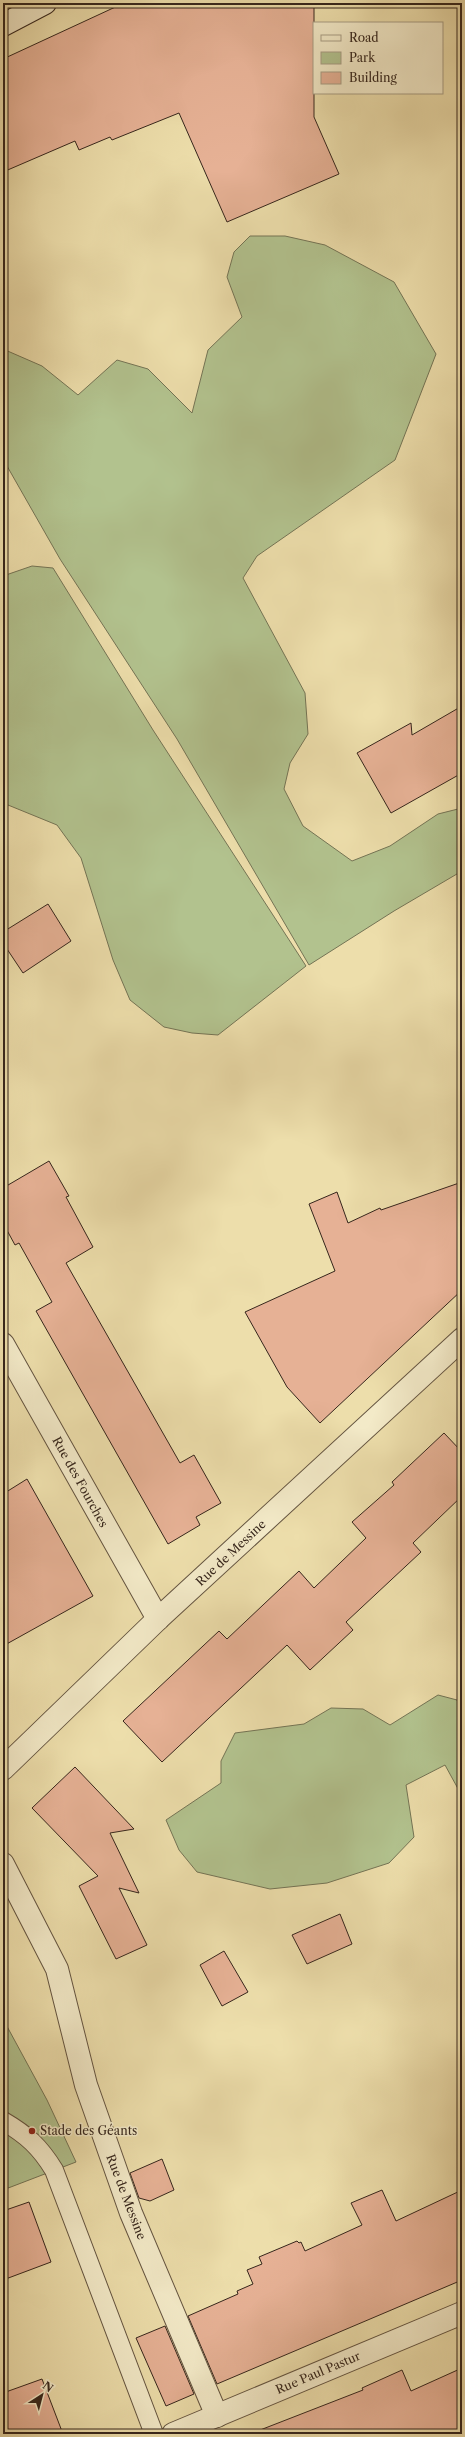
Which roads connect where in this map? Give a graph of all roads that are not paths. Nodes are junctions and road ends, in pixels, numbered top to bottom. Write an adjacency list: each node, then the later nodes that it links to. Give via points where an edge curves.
1 (45, 3): 2 (street)
2 (3, 25)
3 (462, 1339): 5 (street, Rue de Messine)
4 (3, 1344): 5 (street, Rue des Fourches)
5 (158, 1619): 6 (street, Rue de Messine)
6 (3, 1769)
7 (3, 1864): 10 (street, Rue de Messine, via 57,1969 86,2085 131,2213)
8 (3, 2121): 11 (lane, via 20,2131 41,2149 54,2170)
9 (462, 2313): 10 (street, Rue Paul Pastur)
10 (217, 2416): 12 (street, Rue Paul Pastur)
11 (154, 2434)
12 (173, 2434)

